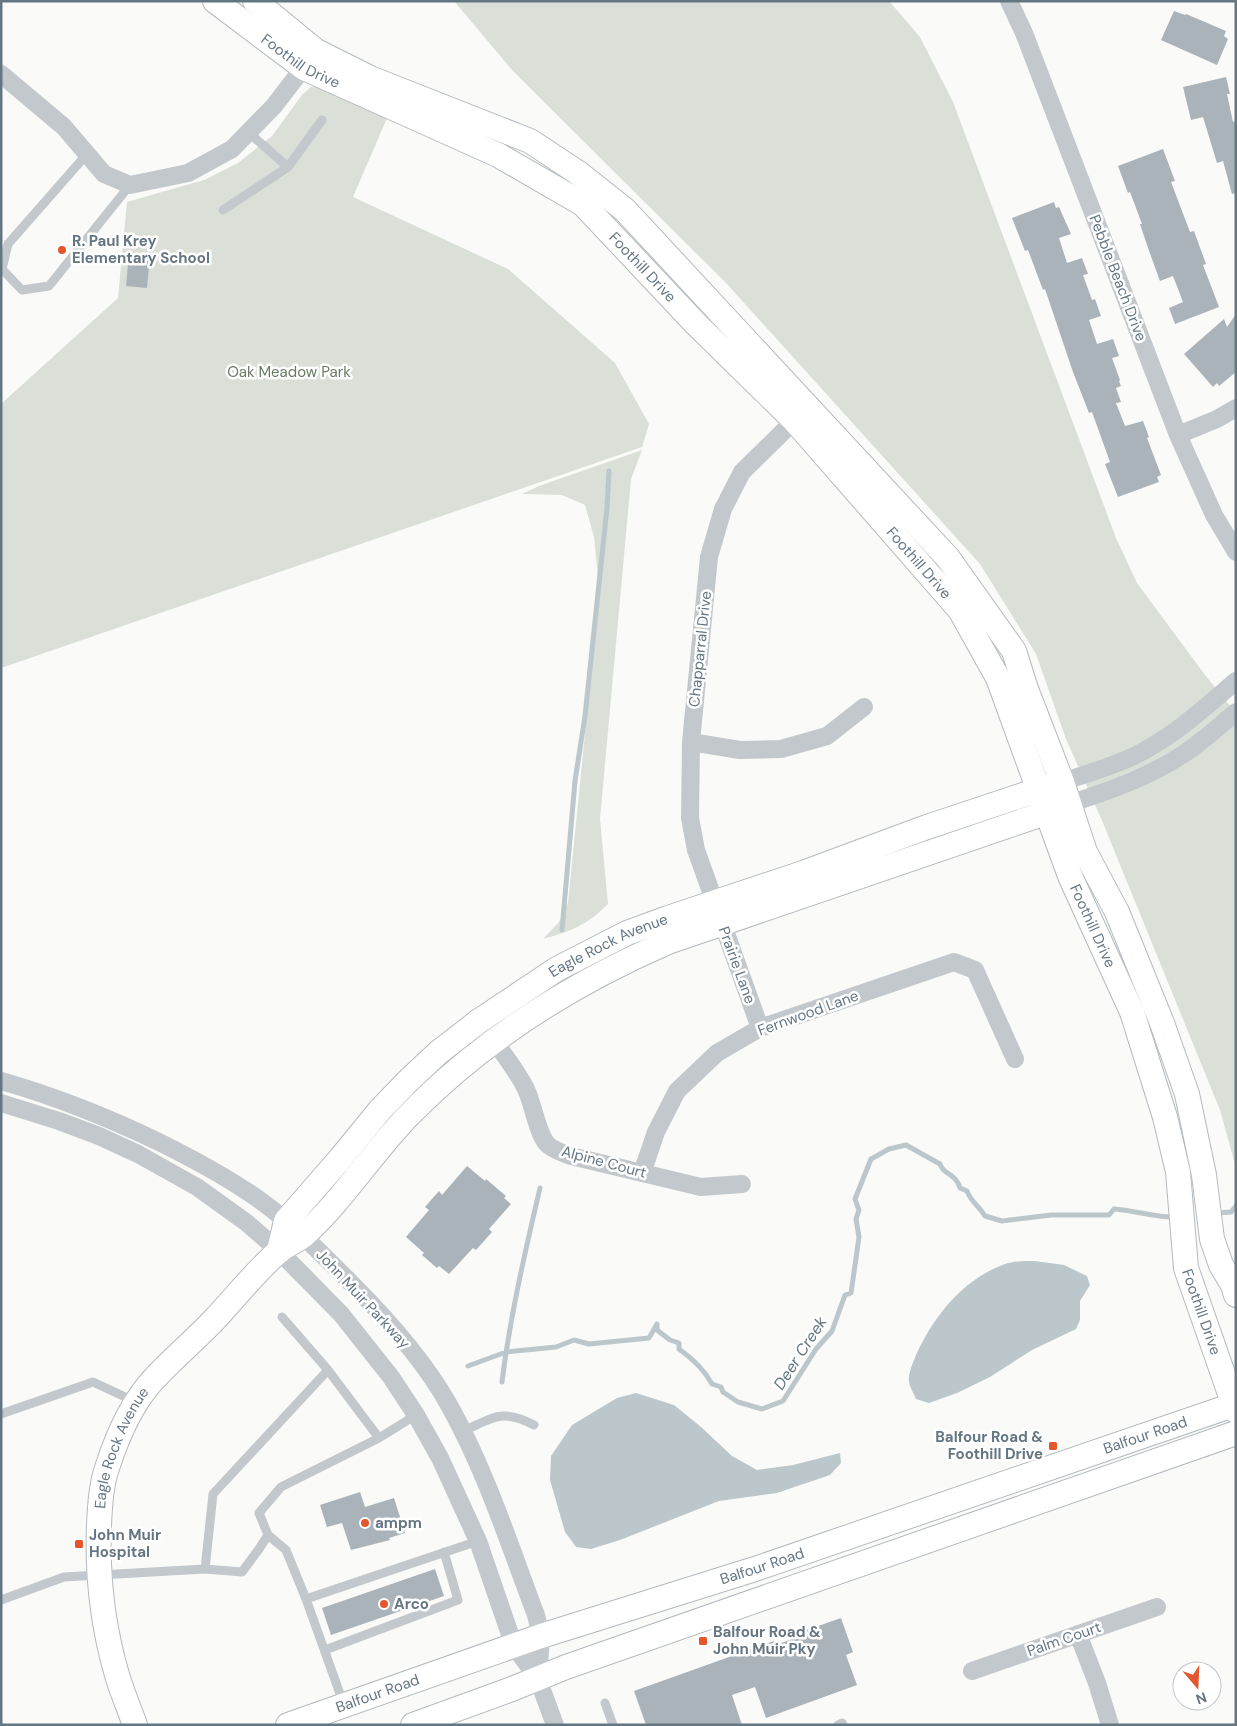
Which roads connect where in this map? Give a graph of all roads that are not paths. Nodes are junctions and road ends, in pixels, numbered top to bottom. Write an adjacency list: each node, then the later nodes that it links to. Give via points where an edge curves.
1 (215, 1): 4 (street, Foothill Drive)
2 (255, 1): 4 (street, Foothill Drive)
3 (1009, 1): 14 (street, Pebble Beach Drive)
4 (310, 59): 7 (street, via 274,106); 13 (street, Foothill Drive, via 370,78 530,141 577,172 625,210)
5 (1, 74): 8 (street, via 64,127)
6 (322, 120): 9 (lane)
7 (248, 132): 9 (lane); 10 (street, via 232,148 188,173)
8 (87, 154): 10 (street, via 104,174); 10 (lane, via 8,244 2,269 22,290 49,286)
9 (288, 167): 11 (lane)
10 (130, 186)
11 (223, 210)
12 (1236, 408): 14 (street)
13 (801, 414): 19 (street, Chapparral Drive, via 742,472 723,509 709,557); 20 (street, Foothill Drive, via 948,558 1014,651); 21 (street, Foothill Drive, via 960,610 998,678)
14 (1178, 434): 15 (street, Pebble Beach Drive, via 1214,515)
15 (1236, 552)
16 (1236, 682): 20 (street, via 1183,725 1134,756)
17 (864, 707): 19 (street, via 827,736 781,749 740,750)
18 (1236, 712): 22 (street, via 1182,755 1158,769)
19 (691, 742): 24 (street, Chapparral Drive, via 690,818 696,850)
20 (1062, 782): 21 (street, Eagle Rock Avenue); 22 (street, Foothill Drive)
21 (1040, 790): 23 (street, Foothill Drive); 24 (street, Eagle Rock Avenue, via 803,873)
22 (1069, 804): 23 (street, Eagle Rock Avenue); 35 (street, Foothill Drive, via 1085,852 1117,912 1187,1094 1204,1174 1212,1239)
23 (1047, 812): 24 (street, Eagle Rock Avenue); 39 (street, Foothill Drive, via 1070,876 1132,1012 1165,1117 1178,1172 1186,1268)
24 (718, 913): 25 (street, Eagle Rock Avenue, via 627,933 558,969); 26 (street, Prairie Lane); 27 (street, Eagle Rock Avenue, via 668,942 624,960 535,1011)
25 (479, 1021): 27 (street, Alpine Court); 33 (street, Eagle Rock Avenue, via 439,1052 380,1110 340,1159)
26 (760, 1028): 28 (street, Fernwood Lane, via 954,962 975,970); 31 (street, Fernwood Lane, via 717,1053 677,1091 656,1132)
27 (493, 1040): 31 (street, Alpine Court, via 526,1088 547,1144 571,1156); 33 (street, Eagle Rock Avenue, via 406,1118 344,1192)
28 (1015, 1059)
29 (1, 1081): 33 (street, John Muir Parkway, via 59,1099 175,1150 242,1188)
30 (1, 1103): 34 (street, John Muir Parkway, via 99,1136 170,1171 247,1223)
31 (642, 1173): 32 (street, Alpine Court, via 701,1187)
32 (742, 1184)
33 (294, 1228): 34 (street, Eagle Rock Avenue); 43 (street, John Muir Parkway, via 365,1297 398,1335)
34 (279, 1251): 38 (street, Eagle Rock Avenue, via 150,1382); 41 (street, John Muir Parkway, via 341,1314 392,1377)
35 (1236, 1295)
36 (282, 1317): 37 (lane)
37 (328, 1370): 45 (lane); 49 (lane, via 213,1494)
38 (136, 1403): 40 (lane, via 93,1382); 50 (street, Eagle Rock Avenue, via 106,1469 98,1542)
39 (1235, 1406): 55 (street, Balfour Road, via 755,1569)
40 (1, 1414)
41 (416, 1415): 45 (lane); 47 (street, John Muir Parkway)
42 (534, 1425): 43 (lane, via 519,1416 504,1415)
43 (463, 1431): 55 (street, John Muir Parkway, via 498,1513 536,1615)
44 (1236, 1433): 59 (street, Balfour Road)
45 (380, 1438): 46 (lane, via 281,1487 259,1514)
46 (268, 1535): 49 (lane, via 242,1572); 51 (lane, via 286,1550)
47 (478, 1540): 48 (lane); 56 (street, John Muir Parkway)
48 (444, 1552): 51 (lane); 57 (lane, via 458,1600)
49 (205, 1569): 50 (lane)
50 (100, 1574): 52 (lane, via 64,1577); 62 (street, Eagle Rock Avenue, via 109,1644)
51 (306, 1599): 57 (lane)
52 (1, 1600)
53 (1157, 1607): 54 (street, Palm Court)
54 (1078, 1634): 58 (street, Palm Court); 69 (street)
55 (540, 1636): 56 (street, Balfour Road); 59 (street, John Muir Parkway)
56 (514, 1646): 59 (street, John Muir Parkway); 61 (street, Balfour Road)
57 (325, 1650): 61 (lane)
58 (972, 1671)
59 (538, 1679): 64 (street, Balfour Road); 65 (street, John Muir Parkway)
60 (605, 1703): 66 (lane)
61 (344, 1706): 63 (street, Balfour Road)
62 (135, 1725)
63 (288, 1725)
64 (413, 1725)
65 (556, 1725)
66 (612, 1725)
67 (838, 1725): 68 (lane)
68 (843, 1725)
69 (1110, 1725)

